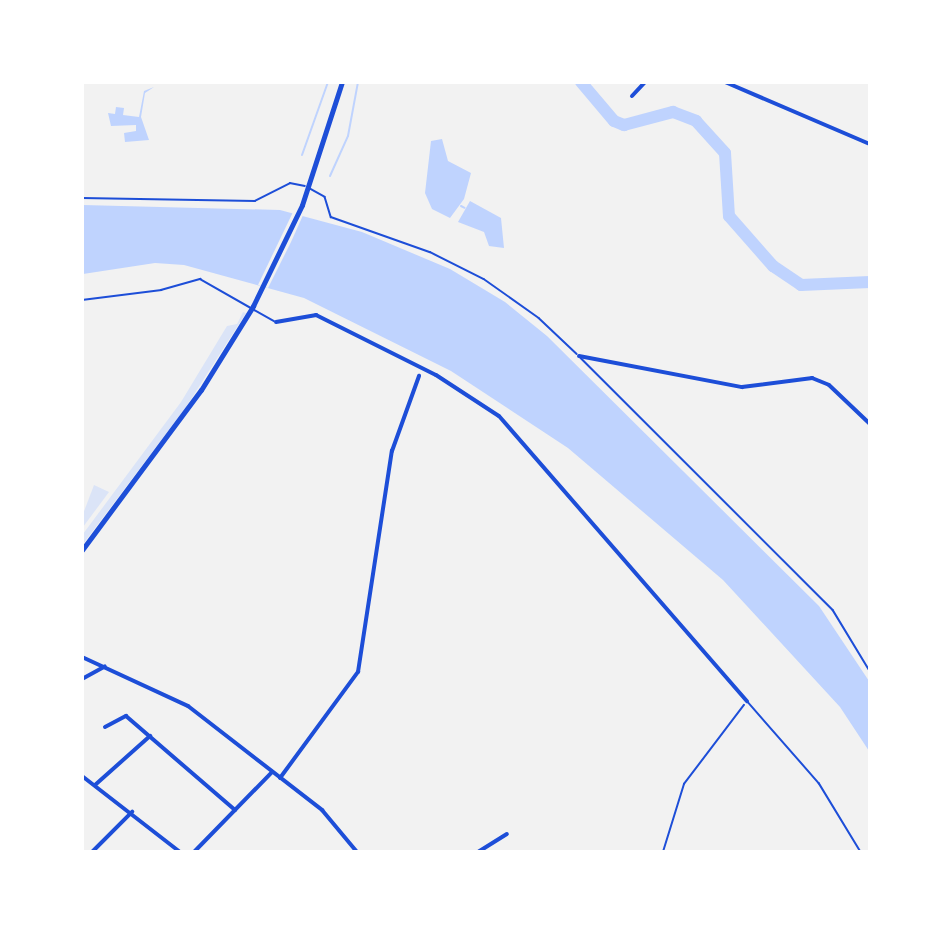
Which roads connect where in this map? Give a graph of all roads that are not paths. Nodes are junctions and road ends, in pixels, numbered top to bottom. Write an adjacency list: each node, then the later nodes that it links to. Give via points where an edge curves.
1 (342, 82): 12 (main road, via 308,191 252,309 201,390)
2 (645, 82): 4 (street)
3 (725, 82): 5 (street)
4 (632, 96)
5 (870, 144)
6 (82, 198): 9 (lane, via 255,201 298,184 323,194 331,217 425,249 484,279 539,318)
7 (82, 300): 8 (lane, via 161,290 200,279)
8 (276, 322): 17 (street, via 316,315 436,375 499,416)
9 (579, 356): 11 (street, via 742,387 821,380); 15 (lane, via 833,610)
10 (419, 376): 22 (street, via 392,451 358,672)
11 (870, 424)
12 (82, 550)
13 (82, 657): 14 (street)
14 (106, 666): 16 (street); 20 (street, via 179,701)
15 (870, 671)
16 (82, 678)
17 (747, 701): 32 (lane, via 819,783)
18 (105, 727): 19 (street, via 126,716)
19 (150, 735): 23 (street); 24 (street)
20 (272, 772): 22 (street); 24 (street)
21 (82, 776): 23 (street)
22 (280, 778): 30 (street, via 336,823)
23 (95, 785): 25 (street)
24 (235, 810): 29 (street)
25 (132, 812): 27 (street); 28 (street)
26 (507, 834): 31 (street)
27 (92, 852)
28 (180, 852)
29 (194, 852)
30 (357, 852)
31 (478, 852)
32 (861, 852)

